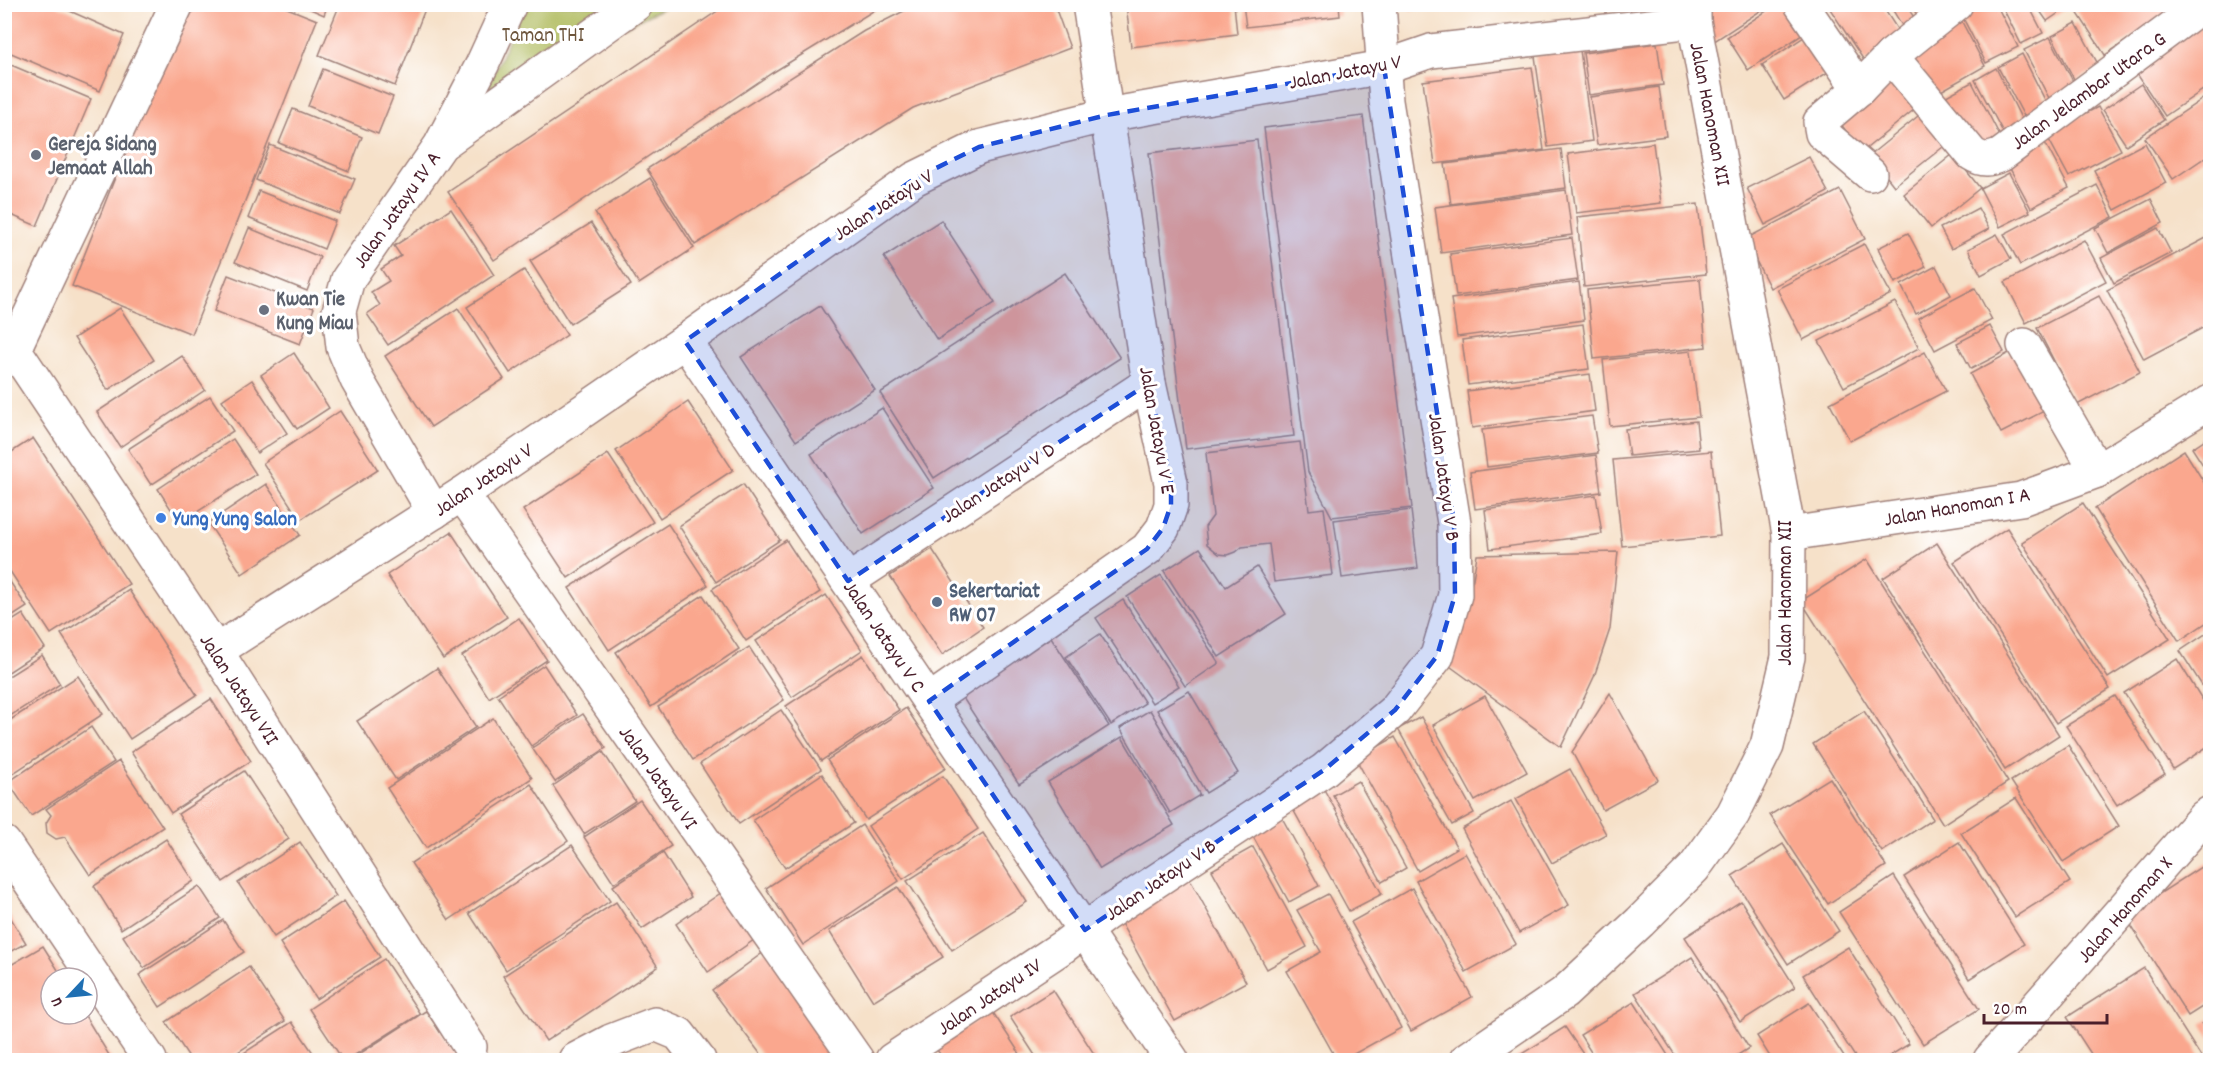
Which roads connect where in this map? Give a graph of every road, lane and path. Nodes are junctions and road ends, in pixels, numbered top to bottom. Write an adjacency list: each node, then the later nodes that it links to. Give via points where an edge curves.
1 (177, 4): 18 (street)
2 (510, 4): 14 (street, Jalan Jatayu IV A)
3 (636, 4): 14 (street)
4 (1089, 4): 13 (street)
5 (1379, 4): 11 (street, Jalan Jatayu V B)
6 (1801, 4): 12 (street)
7 (1956, 4): 10 (street)
8 (2204, 4): 10 (street, Jalan Jelambar Utara G, via 1992,159 1981,160 1972,154)
9 (1694, 13): 11 (street, Jalan Jatayu V, via 1431,51); 24 (street, Jalan Hanoman XII)
10 (1891, 56): 12 (street)
11 (1384, 67): 13 (street, Jalan Jatayu V); 30 (street, Jalan Jatayu V B, via 1386,101 1454,523 1455,595 1437,656 1395,710 1324,770)
12 (1859, 89): 15 (street, via 1820,122 1822,133)
13 (1107, 115): 16 (street, Jalan Jatayu V, via 979,147 914,179); 19 (street, Jalan Jatayu V E)
14 (440, 146): 23 (street, Jalan Jatayu IV A, via 348,279 339,311 343,347 357,380)
15 (1870, 174)
16 (685, 341): 22 (street, Jalan Jatayu V); 25 (street, Jalan Jatayu V C)
17 (2024, 345): 21 (street)
18 (8, 348): 26 (street, Jalan Jatayu VII)
19 (1149, 383): 25 (street, Jalan Jatayu V D); 27 (street, Jalan Jatayu V E, via 1171,483 1171,505 1163,528 1147,549)
20 (2211, 402): 21 (street, Jalan Hanoman I A)
21 (2097, 471): 24 (street, Jalan Hanoman I A, via 2021,499)
22 (462, 494): 23 (street, Jalan Jatayu V); 37 (street, Jalan Jatayu VI)
23 (434, 512): 26 (street, Jalan Jatayu V)
24 (1789, 534): 40 (street, Jalan Hanoman XII, via 1788,657 1767,746 1733,814 1694,868 1564,993)
25 (848, 581): 27 (street, Jalan Jatayu V C)
26 (216, 651): 31 (street, Jalan Jatayu VII)
27 (929, 701): 30 (street, Jalan Jatayu V C)
28 (2208, 819): 33 (street, Jalan Hanoman X)
29 (4, 843): 34 (street)
30 (1085, 930): 38 (street, Jalan Jatayu IV); 39 (street, Jalan Jatayu V C)
31 (470, 1047)
32 (616, 1051): 35 (street); 36 (street, via 655,1024 680,1034)
33 (2006, 1054)
34 (150, 1060)
35 (574, 1060)
36 (699, 1060)
37 (857, 1060)
38 (892, 1060)
39 (1172, 1060)
40 (1466, 1060)

